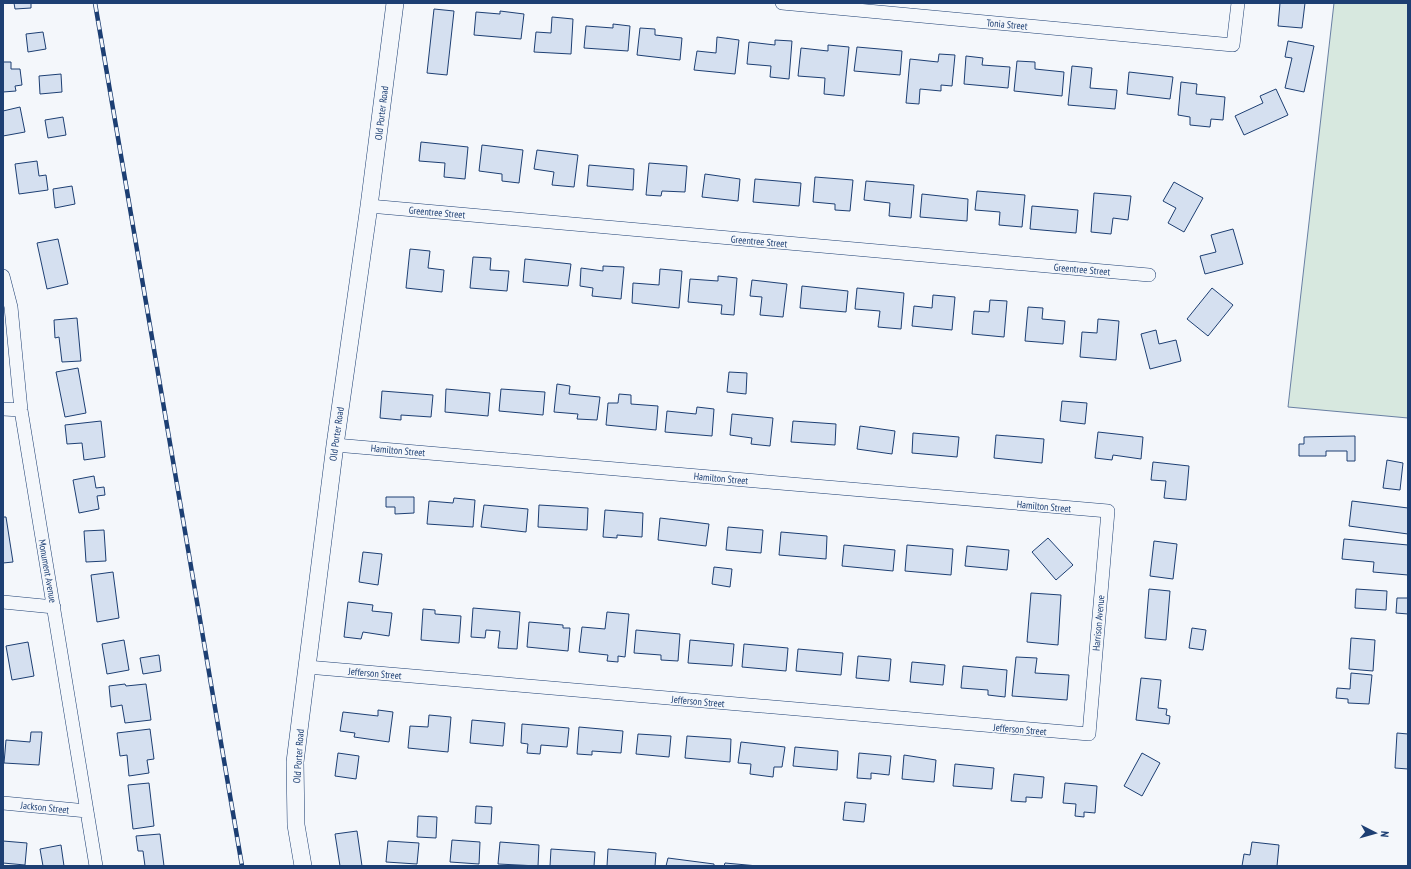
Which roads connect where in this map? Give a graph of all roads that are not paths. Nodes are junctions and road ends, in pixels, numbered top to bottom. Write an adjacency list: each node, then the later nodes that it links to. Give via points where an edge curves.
1 (395, 3): 4 (street, Old Porter Road)
2 (782, 3): 3 (street, Tonia Street, via 1232,45)
3 (1238, 3)
4 (369, 206): 5 (street, Greentree Street); 9 (street, Old Porter Road)
5 (1149, 275)
6 (3, 276): 8 (street, Monument Avenue, via 11,307)
7 (3, 409): 8 (street)
8 (21, 410): 12 (street, Monument Avenue)
9 (335, 445): 10 (street, Hamilton Street); 13 (street, Old Porter Road)
10 (1108, 512): 14 (street, Harrison Avenue)
11 (3, 602): 12 (street)
12 (54, 607): 16 (street, Monument Avenue)
13 (306, 667): 14 (street, Jefferson Street); 18 (street, Old Porter Road, via 295,762 296,824)
14 (1089, 734)
15 (3, 803): 16 (street, Jackson Street)
16 (87, 811): 17 (street, Monument Avenue)
17 (96, 866)
18 (303, 866)

